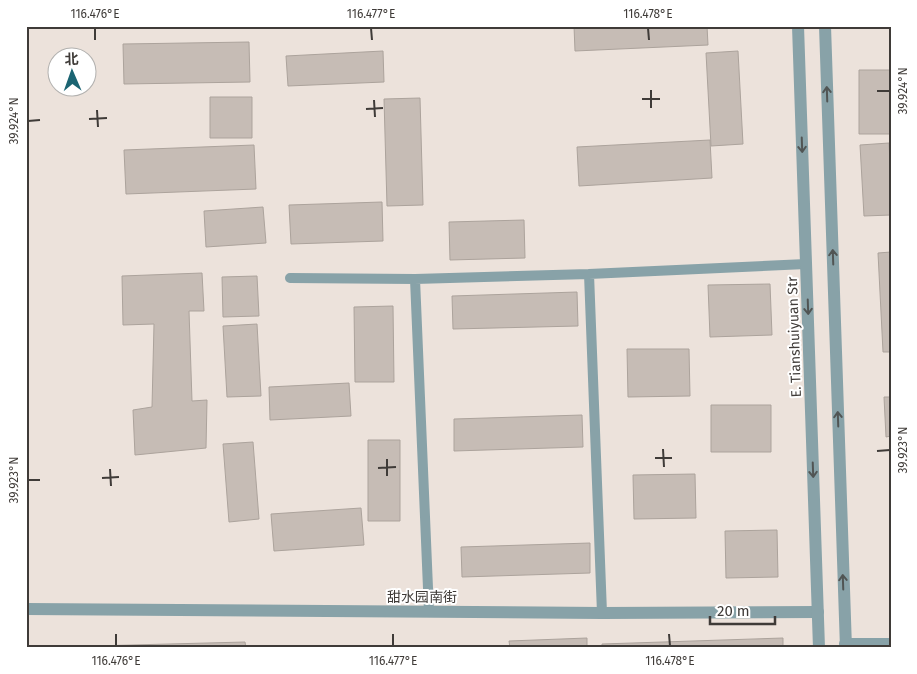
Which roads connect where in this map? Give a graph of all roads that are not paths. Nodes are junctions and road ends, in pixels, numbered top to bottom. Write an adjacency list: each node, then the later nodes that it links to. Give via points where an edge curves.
1 (798, 26): 3 (street, E. Tianshuiyuan Str, one-way to 3)
2 (825, 26): 12 (street, one-way to 2)
3 (806, 264): 4 (lane); 9 (street, E. Tianshuiyuan Str, one-way to 9)
4 (589, 274): 6 (lane); 10 (lane)
5 (290, 278): 6 (lane)
6 (415, 279): 8 (lane)
7 (26, 609): 8 (street, 甜水园南街)
8 (429, 612): 10 (street, 甜水园南街)
9 (818, 612): 10 (street, 甜水园南街); 13 (street, E. Tianshuiyuan Str)
10 (602, 613)
11 (891, 644): 12 (street)
12 (845, 646)
13 (819, 648)

